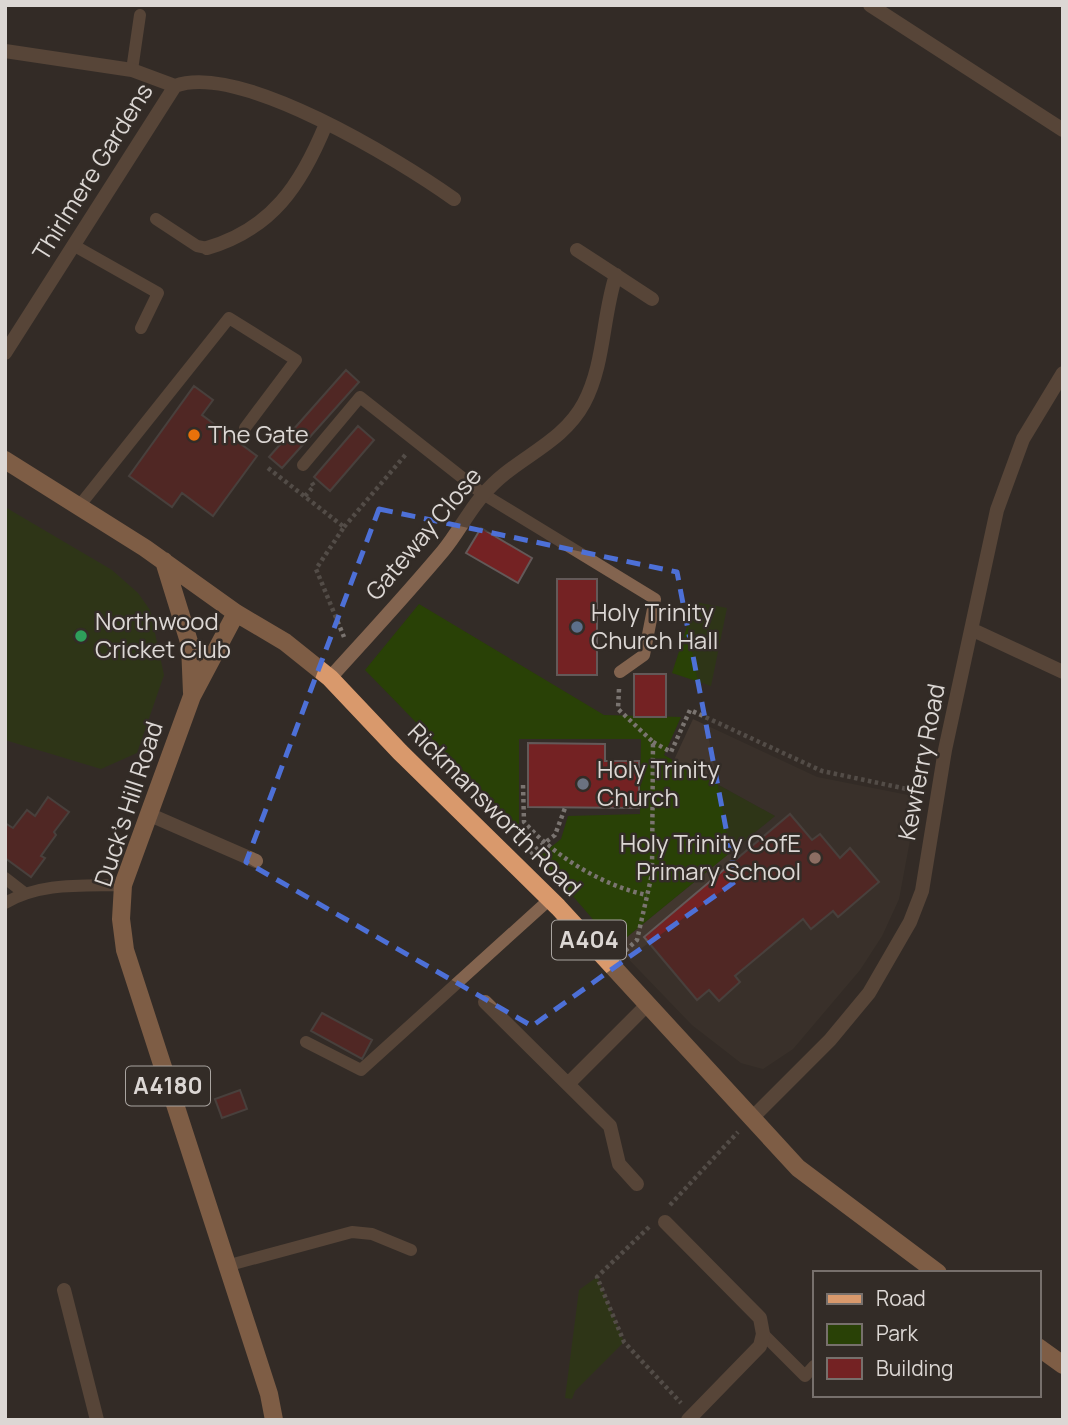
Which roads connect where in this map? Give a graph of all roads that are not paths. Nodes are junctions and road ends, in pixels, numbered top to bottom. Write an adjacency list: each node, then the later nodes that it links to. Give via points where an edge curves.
1 (870, 5): 7 (street)
2 (139, 15): 4 (lane)
3 (5, 51): 4 (street, Thirlmere Gardens)
4 (132, 70): 5 (street, Thirlmere Gardens)
5 (174, 86): 6 (street, Thirlmere Gardens, via 190,80 221,83); 10 (street, Thirlmere Gardens)
6 (326, 124): 8 (street, Thirlmere Gardens, via 404,163); 11 (street, via 302,172 273,213 251,231)
7 (1063, 130)
8 (454, 199)
9 (156, 219): 11 (lane)
10 (73, 246): 15 (lane, via 158,293); 16 (street, Thirlmere Gardens)
11 (207, 248)
12 (577, 250): 13 (street)
13 (616, 275): 14 (street); 22 (street, Gateway Close, via 598,373 584,404 568,428 511,467)
14 (652, 299)
15 (141, 328)
16 (10, 336): 17 (street, Thirlmere Gardens)
17 (5, 353)
18 (1063, 373): 26 (street, Kewferry Road, via 1010,468)
19 (245, 428): 23 (lane, via 296,359 229,318)
20 (5, 460): 23 (main road, Rickmansworth Road / A404)
21 (303, 465): 22 (lane, via 360,397)
22 (483, 494): 27 (lane, via 655,600 644,655); 29 (street, Gateway Close, via 445,549)
23 (80, 505): 24 (main road, Rickmansworth Road / A404)
24 (164, 561): 25 (main road, Rickmansworth Road / A404); 30 (main road, via 190,645)
25 (236, 613): 29 (main road, Rickmansworth Road / A404, via 285,642); 30 (main road, Duck's Hill Road / A4180)
26 (973, 630): 28 (street); 42 (street, Kewferry Road, via 937,795 922,891 910,922 869,993 830,1040)
27 (620, 672)
28 (1063, 672)
29 (330, 678): 36 (main road, Rickmansworth Road / A404)
30 (192, 696): 31 (main road, Duck's Hill Road / A4180)
31 (148, 814): 32 (street); 34 (main road, Duck's Hill Road / A4180)
32 (256, 861)
33 (5, 878): 35 (lane)
34 (123, 885): 35 (lane); 46 (main road, Duck's Hill Road / A4180, via 125,950)
35 (23, 892): 37 (lane)
36 (550, 899): 39 (main road, Rickmansworth Road / A404); 40 (lane, via 361,1070)
37 (5, 902)
38 (485, 1002): 41 (street)
39 (648, 1004): 41 (street); 42 (main road, Rickmansworth Road / A404)
40 (306, 1042)
41 (568, 1084): 43 (street, via 610,1126 619,1164)
42 (751, 1119): 47 (main road, Rickmansworth Road / A404, via 798,1168)
43 (636, 1184)
44 (662, 1219): 49 (street, via 760,1318)
45 (411, 1251): 46 (lane, via 372,1234 352,1232)
46 (226, 1266): 55 (main road, Duck's Hill Road / A4180)
47 (935, 1271)
48 (64, 1290): 54 (street)
49 (763, 1334): 52 (lane, via 804,1376); 53 (street, via 760,1346)
50 (1040, 1348): 51 (main road)
51 (1063, 1365)
52 (813, 1367)
53 (690, 1418)
54 (97, 1420)
55 (274, 1420)

